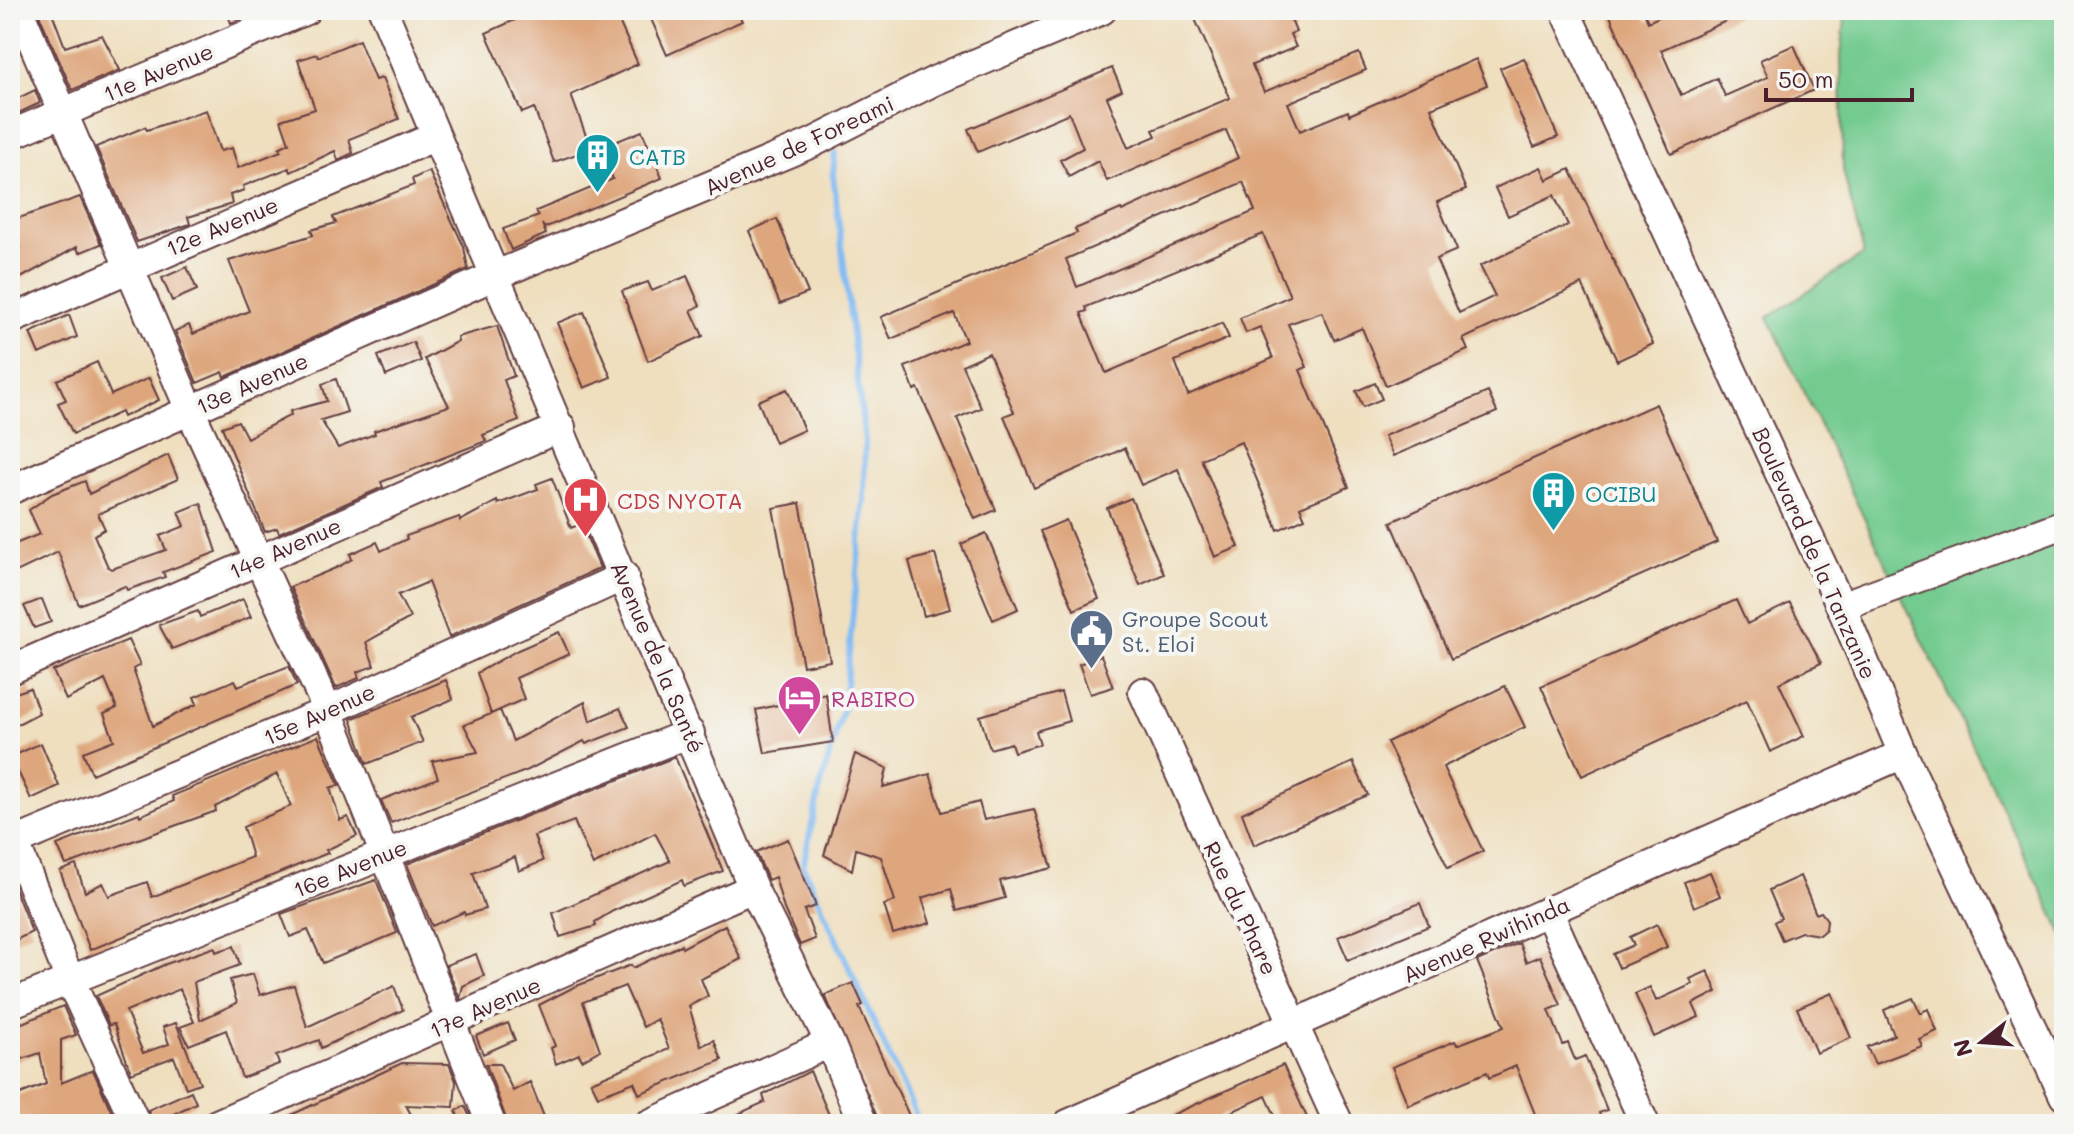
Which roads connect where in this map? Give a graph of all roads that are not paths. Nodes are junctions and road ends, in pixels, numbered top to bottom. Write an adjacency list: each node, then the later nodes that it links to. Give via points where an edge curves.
1 (19, 10): 6 (street)
2 (306, 10): 6 (street, 11e Avenue)
3 (383, 10): 8 (street, Avenue de la Santé)
4 (1102, 10): 10 (street, Avenue de Foreami, via 934,81 812,143)
5 (1565, 10): 18 (street, Boulevard de la Tanzanie)
6 (63, 112): 7 (street, 11e Avenue); 9 (street)
7 (10, 135)
8 (436, 136): 9 (street, 12e Avenue); 10 (street, Avenue de la Santé)
9 (130, 265): 11 (street, 12e Avenue); 12 (street)
10 (494, 276): 12 (street, 13e Avenue); 13 (street, Avenue de la Santé)
11 (10, 320)
12 (190, 410): 14 (street, 13e Avenue); 16 (street)
13 (561, 427): 16 (street, 14e Avenue); 17 (street, Avenue de la Santé)
14 (10, 490)
15 (2064, 524): 18 (street)
16 (260, 559): 19 (street, 14e Avenue); 21 (street)
17 (624, 576): 21 (street, 15e Avenue); 22 (street, Avenue de la Santé)
18 (1841, 606): 23 (street, Boulevard de la Tanzanie)
19 (10, 670)
20 (1143, 692): 31 (street, Rue du Phare)
21 (328, 711): 24 (street, 15e Avenue); 25 (street)
22 (690, 733): 25 (street, 16e Avenue); 26 (street, Avenue de la Santé)
23 (1903, 754): 27 (street, Avenue Rwihinda); 33 (street, Boulevard de la Tanzanie)
24 (12, 839): 28 (street)
25 (385, 854): 28 (street, 16e Avenue); 30 (street)
26 (753, 888): 30 (street, 17e Avenue); 32 (street, Avenue de la Santé)
27 (1548, 911): 31 (street, Avenue Rwihinda); 41 (street)
28 (70, 980): 29 (street, 16e Avenue); 34 (street)
29 (10, 1004)
30 (453, 1021): 35 (street, 17e Avenue); 36 (street)
31 (1295, 1024): 39 (street, Avenue Rwihinda); 40 (street, Rue du Phare)
32 (830, 1043): 37 (street); 38 (street, Avenue de la Santé)
33 (2064, 1096)
34 (136, 1124)
35 (217, 1124)
36 (491, 1124)
37 (649, 1124)
38 (863, 1124)
39 (1068, 1124)
40 (1339, 1124)
41 (1645, 1124)

